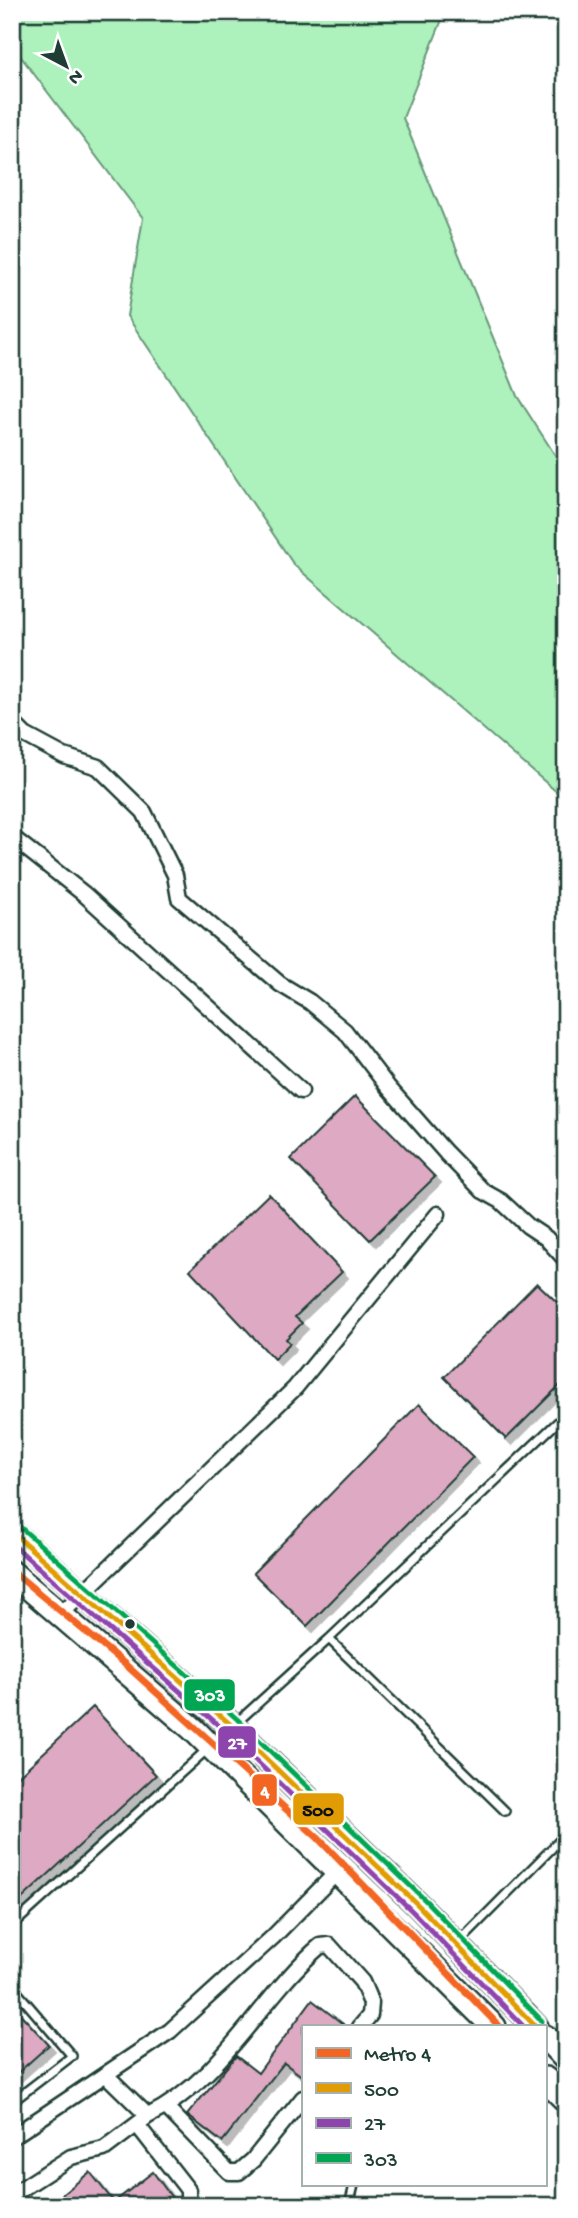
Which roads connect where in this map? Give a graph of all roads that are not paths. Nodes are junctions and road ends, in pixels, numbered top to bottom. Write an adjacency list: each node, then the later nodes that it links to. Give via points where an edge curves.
1 (12, 722): 5 (street, via 64,755 98,767 144,812 175,876 179,898 280,984 345,1031 446,1153 483,1191 546,1238)
2 (12, 837): 3 (street, via 85,894)
3 (301, 1091)
4 (439, 1214): 9 (street, via 295,1388)
5 (566, 1260)
6 (566, 1414): 11 (lane)
7 (12, 1532): 9 (main road)
8 (12, 1573): 10 (main road)
9 (79, 1593): 10 (street); 12 (main road)
10 (61, 1614): 13 (main road)
11 (329, 1639): 12 (lane); 14 (lane)
12 (230, 1725): 13 (lane); 18 (main road)
13 (208, 1747): 16 (main road); 17 (lane)
14 (505, 1811)
15 (566, 1834): 18 (lane)
16 (338, 1871): 21 (main road); 25 (street, via 170,2031)
17 (12, 1926)
18 (457, 1945): 22 (main road)
19 (12, 1986): 29 (lane, via 72,2056)
20 (362, 2025): 30 (street, via 370,2015 367,1990 328,1945 320,1946 202,2077)
21 (492, 2025)
22 (534, 2025)
23 (546, 2038): 24 (main road)
24 (566, 2059)
25 (107, 2076): 31 (street); 32 (street)
26 (546, 2080): 28 (main road)
27 (302, 2099): 30 (street, via 239,2172 229,2172)
28 (566, 2100)
29 (12, 2102)
30 (166, 2107): 31 (street)
31 (143, 2121): 34 (street, via 104,2149 71,2157); 35 (street, via 188,2190)
32 (12, 2137)
33 (354, 2186): 36 (lane)
34 (12, 2195)
35 (188, 2206)
36 (349, 2206)

